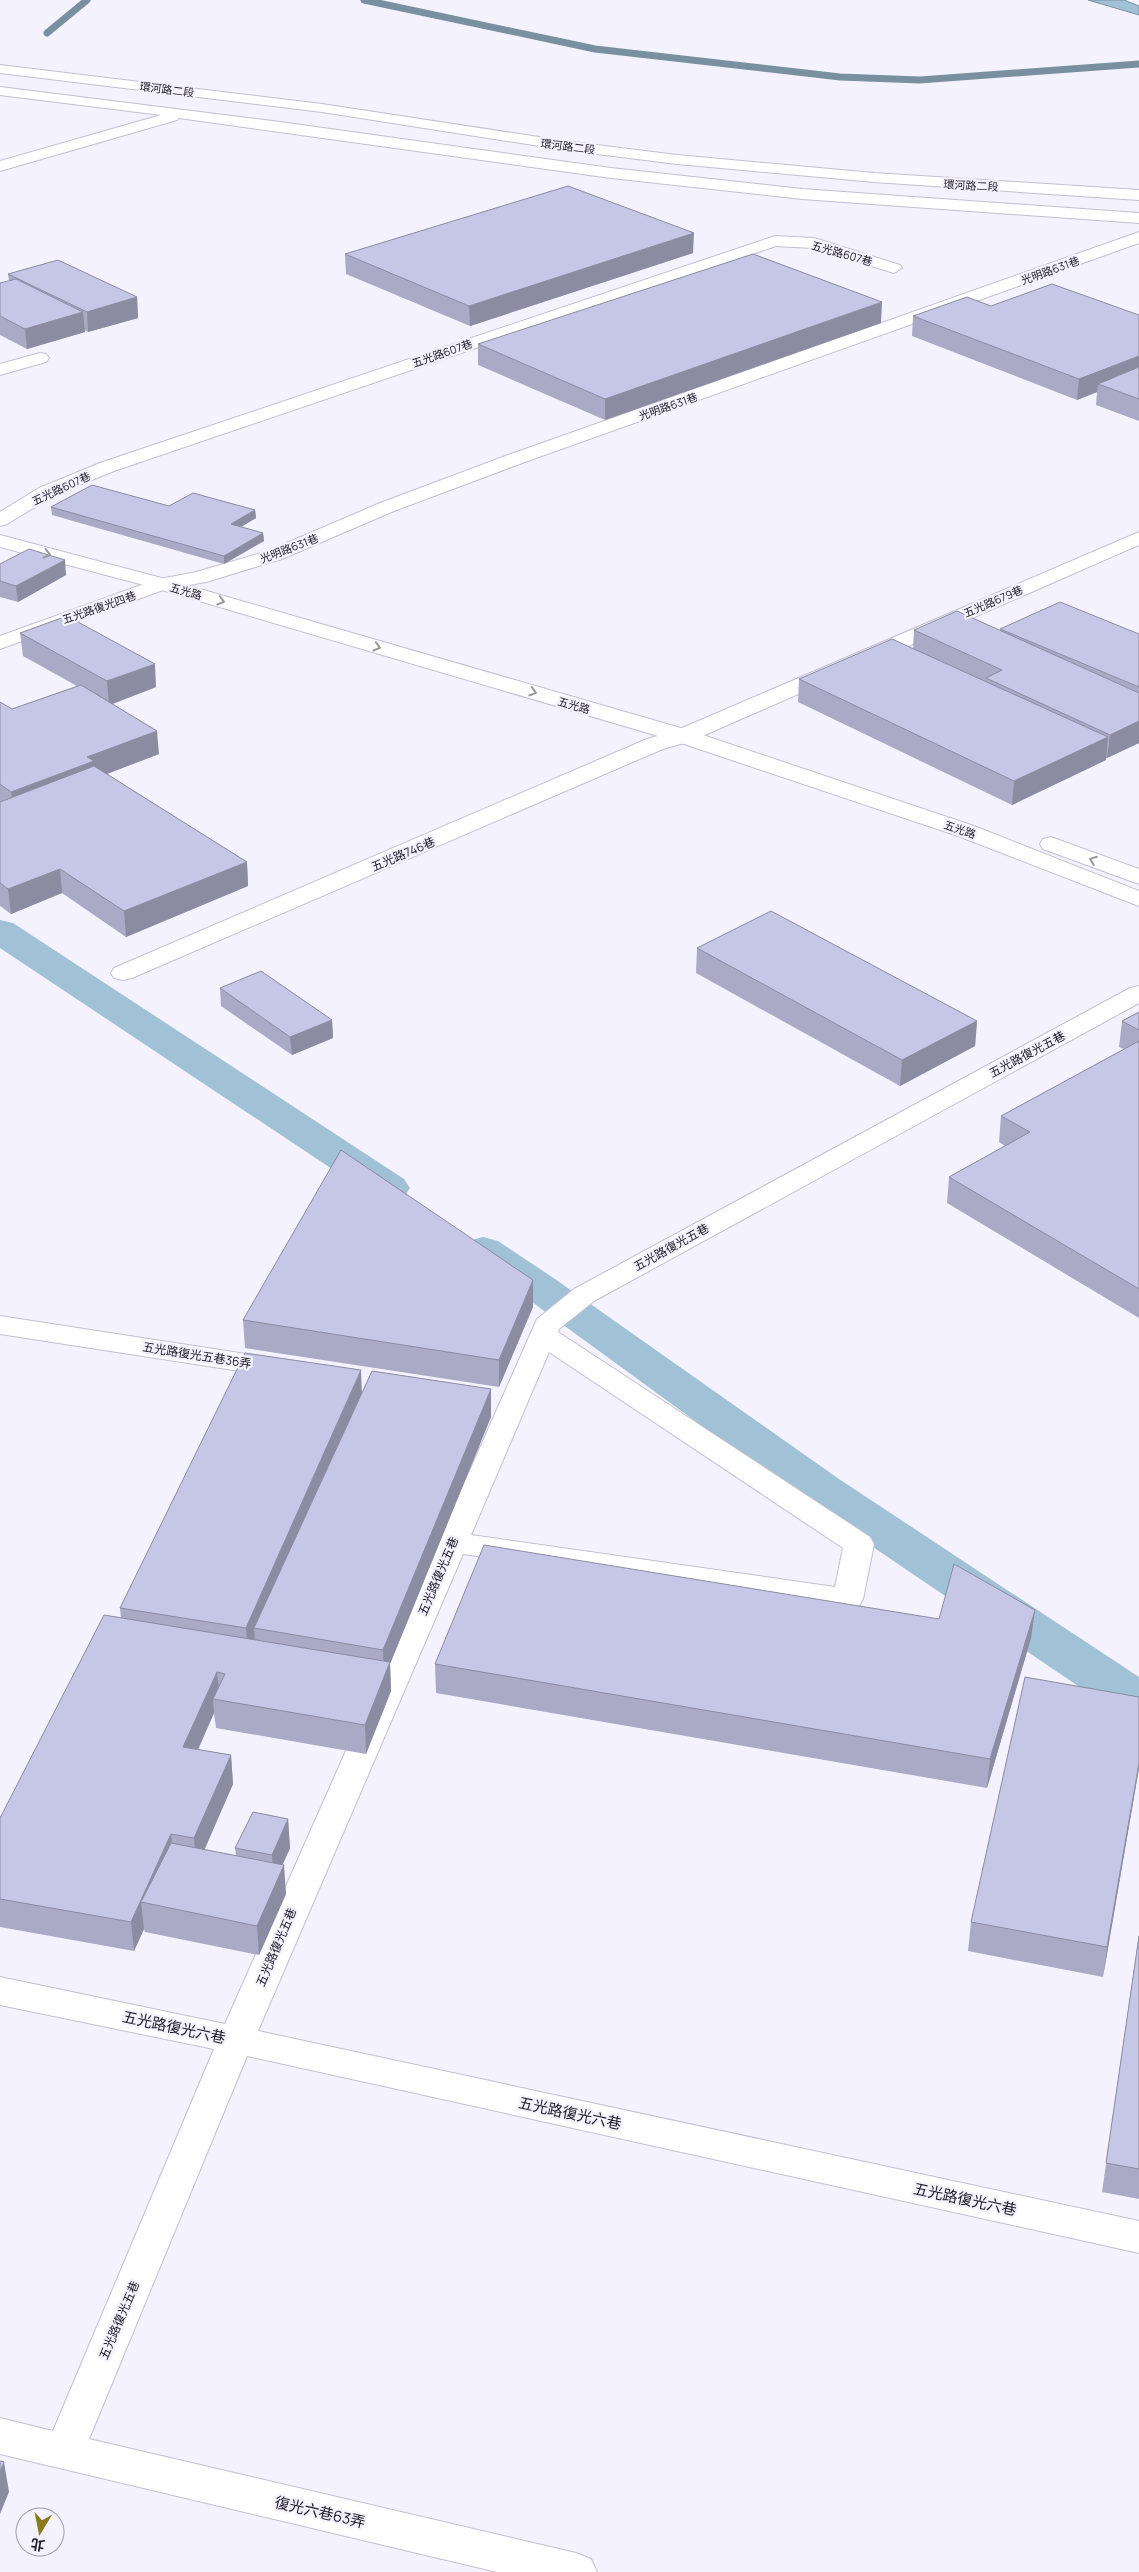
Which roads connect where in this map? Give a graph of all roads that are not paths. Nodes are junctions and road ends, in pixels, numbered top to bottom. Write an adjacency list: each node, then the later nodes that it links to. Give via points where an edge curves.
1 (0, 61): 5 (street, 環河路二段)
2 (0, 69): 5 (street, 環河路二段)
3 (0, 82): 7 (street, 環河路二段)
4 (0, 91): 6 (street, 環河路二段)
5 (305, 102): 7 (street); 8 (street, 環河路二段)
6 (180, 114): 7 (street, 環河路二段); 10 (street)
7 (279, 120): 9 (street, 環河路二段)
8 (434, 120): 9 (street); 11 (street, 環河路二段, via 696,153 923,173); 12 (street, 環河路二段, via 547,144 791,172)
9 (407, 139): 13 (street, 環河路二段, via 769,182); 14 (street, 環河路二段, via 611,173 802,194)
10 (0, 166)
11 (1139, 186)
12 (1139, 195)
13 (1139, 207)
14 (1139, 218)
15 (1139, 237): 17 (street, 光明路631巷)
16 (894, 268): 21 (street, 五光路607巷, via 814,244 775,241 107,467 46,492)
17 (1012, 284): 18 (street); 24 (street, 光明路631巷, via 518,458 387,507 275,555)
18 (1040, 294)
19 (40, 358): 20 (street)
20 (0, 370)
21 (0, 521): 24 (street, 五光路)
22 (1139, 538): 27 (street, 五光路679巷)
23 (0, 541): 25 (street, 五光路, one-way to 25)
24 (199, 578): 25 (street, 五光路復光四巷); 27 (street, 五光路)
25 (162, 584): 26 (street, 五光路復光四巷); 28 (street, 五光路, one-way to 28)
26 (0, 644)
27 (706, 725): 28 (street, 五光路679巷); 29 (street, 五光路, one-way to 27, via 983,819)
28 (683, 736): 30 (street, 五光路, via 966,831); 31 (street, 五光路746巷, via 656,744)
29 (1139, 877)
30 (1139, 899)
31 (123, 973)
32 (1139, 993): 34 (street, 五光路復光五巷, via 584,1295)
33 (0, 1325): 35 (street, 五光路復光五巷36弄)
34 (545, 1330): 36 (street, 五光路復光五巷, via 497,1403); 36 (street, via 859,1544 848,1599)
35 (305, 1372)
36 (452, 1542): 38 (street, 五光路復光五巷)
37 (0, 1991): 38 (street, 五光路復光六巷)
38 (236, 2040): 39 (street, 五光路復光六巷); 41 (street, 五光路復光五巷)
39 (1139, 2237)
40 (0, 2436): 41 (street, 復光六巷63弄)
41 (64, 2452): 42 (street, 復光六巷63弄)
42 (576, 2572)

